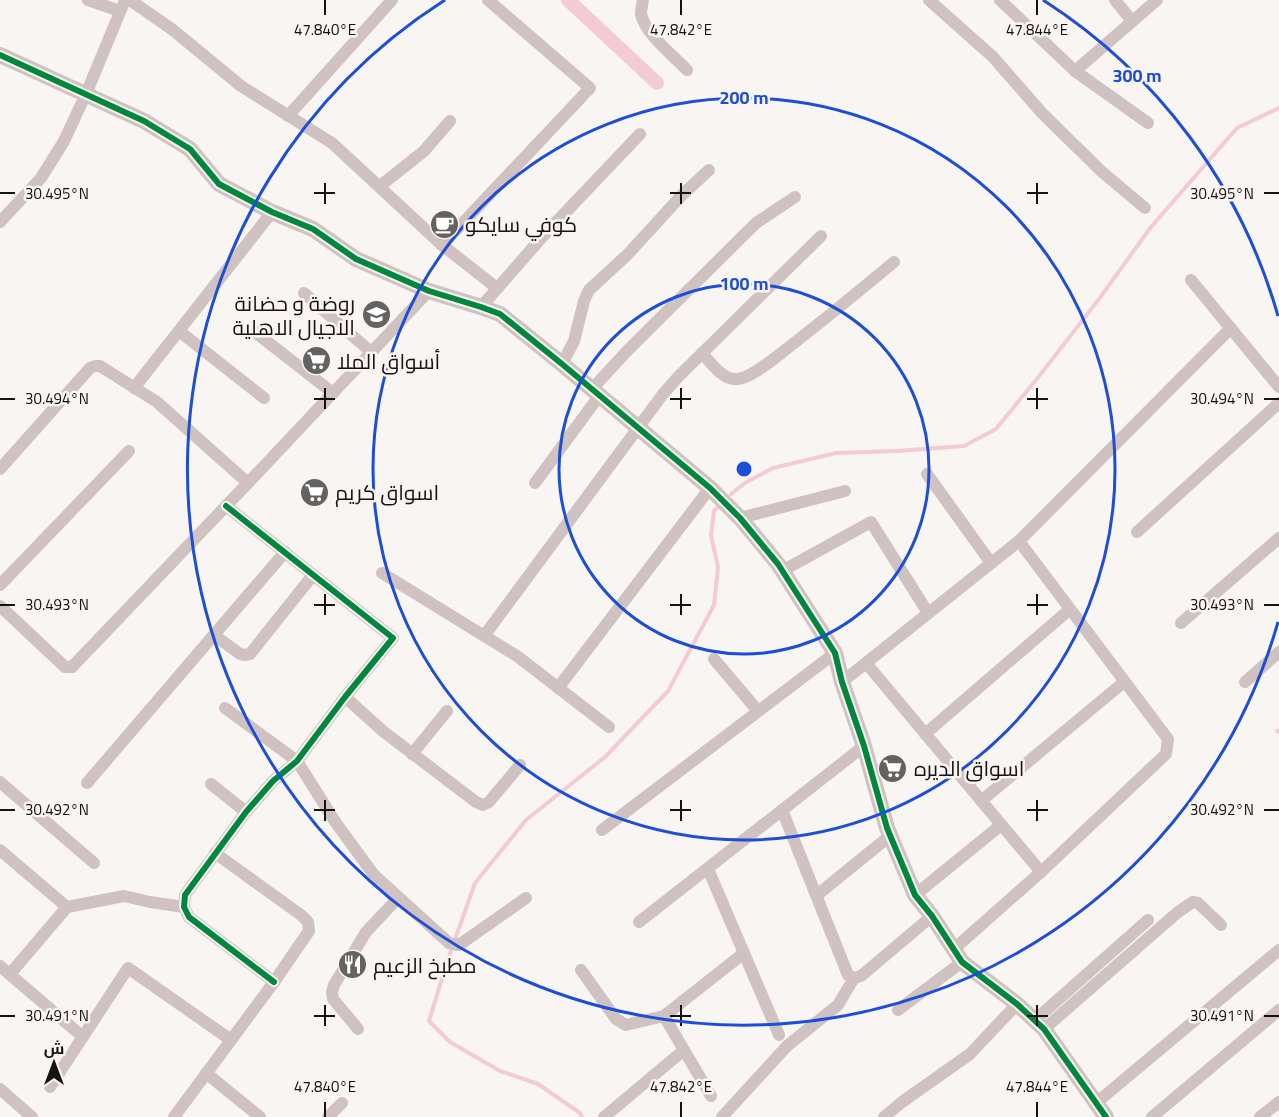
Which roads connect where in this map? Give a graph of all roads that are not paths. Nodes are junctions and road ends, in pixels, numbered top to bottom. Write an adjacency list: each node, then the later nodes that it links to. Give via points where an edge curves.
1 (88, 0): 10 (street)
2 (130, 0): 16 (street, via 241,86)
3 (393, 0): 16 (street)
4 (488, 0): 27 (street, via 590,88)
5 (643, 0): 13 (street, via 641,13 645,25)
6 (929, 0): 23 (street, via 993,57 1101,171)
7 (1000, 0): 14 (street)
8 (1115, 0): 11 (street)
9 (1157, 0): 11 (street)
10 (123, 6): 15 (street)
11 (1132, 21): 14 (street)
12 (0, 55): 15 (street)
13 (687, 70)
14 (1075, 71): 18 (street)
15 (86, 94): 24 (street, via 144,121 190,149 219,184); 25 (street, via 41,178)
16 (288, 116): 21 (street, via 332,143)
17 (450, 122): 21 (street, via 424,152)
18 (1148, 123)
19 (640, 134): 30 (street)
20 (709, 170): 39 (street, via 589,290 574,341)
21 (380, 186): 27 (street)
22 (795, 197): 43 (street, via 756,223 628,350)
23 (1145, 208)
24 (272, 212): 31 (street, via 313,229 357,259); 36 (street)
25 (0, 222)
26 (821, 236): 38 (street)
27 (442, 245): 30 (street)
28 (894, 262): 38 (street, via 799,340 745,378 726,377)
29 (1191, 280): 34 (street)
30 (497, 288): 33 (street)
31 (429, 291): 33 (street); 37 (street)
32 (304, 293): 37 (street)
33 (481, 307): 39 (street, via 500,314)
34 (1231, 328): 40 (street); 58 (street)
35 (251, 329): 42 (street)
36 (179, 330): 41 (street); 44 (street)
37 (371, 352): 42 (street)
38 (702, 353): 46 (street, via 663,394)
39 (562, 364): 43 (street)
40 (1279, 387)
41 (134, 388): 48 (street, via 100,366 90,368); 50 (street, via 157,402)
42 (333, 393): 50 (street)
43 (595, 393): 46 (street); 51 (street)
44 (264, 398)
45 (1279, 403): 56 (street)
46 (639, 429): 52 (street); 70 (street)
47 (129, 451): 64 (street)
48 (0, 469)
49 (927, 474): 60 (street)
50 (248, 483): 54 (street)
51 (535, 483)
52 (710, 488): 55 (street); 78 (street)
53 (845, 491): 55 (street)
54 (226, 506): 59 (street); 65 (street, via 72,667 64,667)
55 (740, 518): 61 (street)
56 (1137, 532)
57 (1279, 538): 68 (street)
58 (1019, 541): 60 (street); 66 (street)
59 (285, 552): 63 (street); 69 (street)
60 (992, 563): 67 (street)
61 (782, 571): 67 (street, via 871,522); 72 (street)
62 (382, 573): 70 (street)
63 (313, 575): 69 (street, via 250,654 240,654); 79 (street, via 393,638)
64 (0, 585)
65 (0, 606)
66 (1069, 610): 76 (street); 84 (street)
67 (928, 613): 74 (street)
68 (1181, 623)
69 (214, 635): 90 (street)
70 (484, 636): 78 (street)
71 (1279, 652): 77 (street)
72 (835, 653): 75 (street); 82 (street)
73 (714, 659): 82 (street)
74 (866, 663): 75 (street); 84 (street)
75 (842, 682): 85 (street)
76 (1124, 682): 92 (street); 102 (street, via 1168,739 1166,754)
77 (1245, 682)
78 (558, 688): 83 (street)
79 (345, 697): 86 (street); 87 (street)
80 (225, 708): 87 (street)
81 (447, 711): 86 (street)
82 (758, 711): 96 (street)
83 (609, 728)
84 (925, 734): 92 (street)
85 (864, 746): 93 (street); 97 (street)
86 (412, 754): 88 (street, via 483,805)
87 (297, 761): 94 (street); 105 (street, via 358,855)
88 (520, 765)
89 (0, 782): 100 (street)
90 (87, 783)
91 (211, 784): 94 (street)
92 (981, 801): 95 (street)
93 (782, 810): 101 (street); 103 (street)
94 (246, 812): 99 (street)
95 (1001, 825): 102 (street); 104 (street)
96 (602, 830)
97 (891, 835): 103 (street); 104 (street)
98 (0, 850): 107 (street)
99 (215, 853): 108 (street, via 184,895); 119 (street, via 308,922 309,930)
100 (94, 863)
101 (708, 869): 111 (street); 114 (street)
102 (1041, 872): 115 (street)
103 (817, 895): 118 (street, via 848,975)
104 (915, 895): 109 (street)
105 (398, 898): 106 (street, via 454,944); 125 (street, via 366,932 334,985 333,999)
106 (526, 898)
107 (67, 907): 108 (street, via 124,896); 116 (street)
108 (184, 907): 119 (street, via 189,917)
109 (932, 916): 115 (street); 118 (street)
110 (1148, 920): 124 (street)
111 (639, 922)
112 (1221, 925): 124 (street, via 1193,902)
113 (1279, 950): 134 (street)
114 (744, 953): 123 (street); 126 (street)
115 (958, 955): 120 (street); 121 (street)
116 (5, 970): 127 (street)
117 (582, 970): 123 (street, via 616,1019 626,1025)
118 (854, 978): 142 (street, via 838,1005 787,1046)
119 (274, 982): 128 (street)
120 (1017, 1004): 124 (street); 143 (street, via 970,1054)
121 (898, 1010)
122 (1279, 1010): 145 (street)
123 (664, 1016): 129 (street)
124 (1040, 1025): 134 (street)
125 (358, 1029)
126 (779, 1035)
127 (82, 1037): 128 (street, via 128,968); 131 (street)
128 (231, 1040): 130 (street)
129 (684, 1050): 133 (street); 141 (street)
130 (206, 1073): 138 (street); 139 (street)
131 (50, 1087)
132 (0, 1089): 137 (street)
133 (711, 1096)
134 (1096, 1102): 144 (street)
135 (1279, 1102): 146 (street)
136 (342, 1103): 140 (street)
137 (32, 1117)
138 (174, 1117)
139 (260, 1117)
140 (328, 1117)
141 (604, 1117)
142 (722, 1117)
143 (884, 1117)
144 (1106, 1117)
145 (1152, 1117)
146 (1260, 1117)

